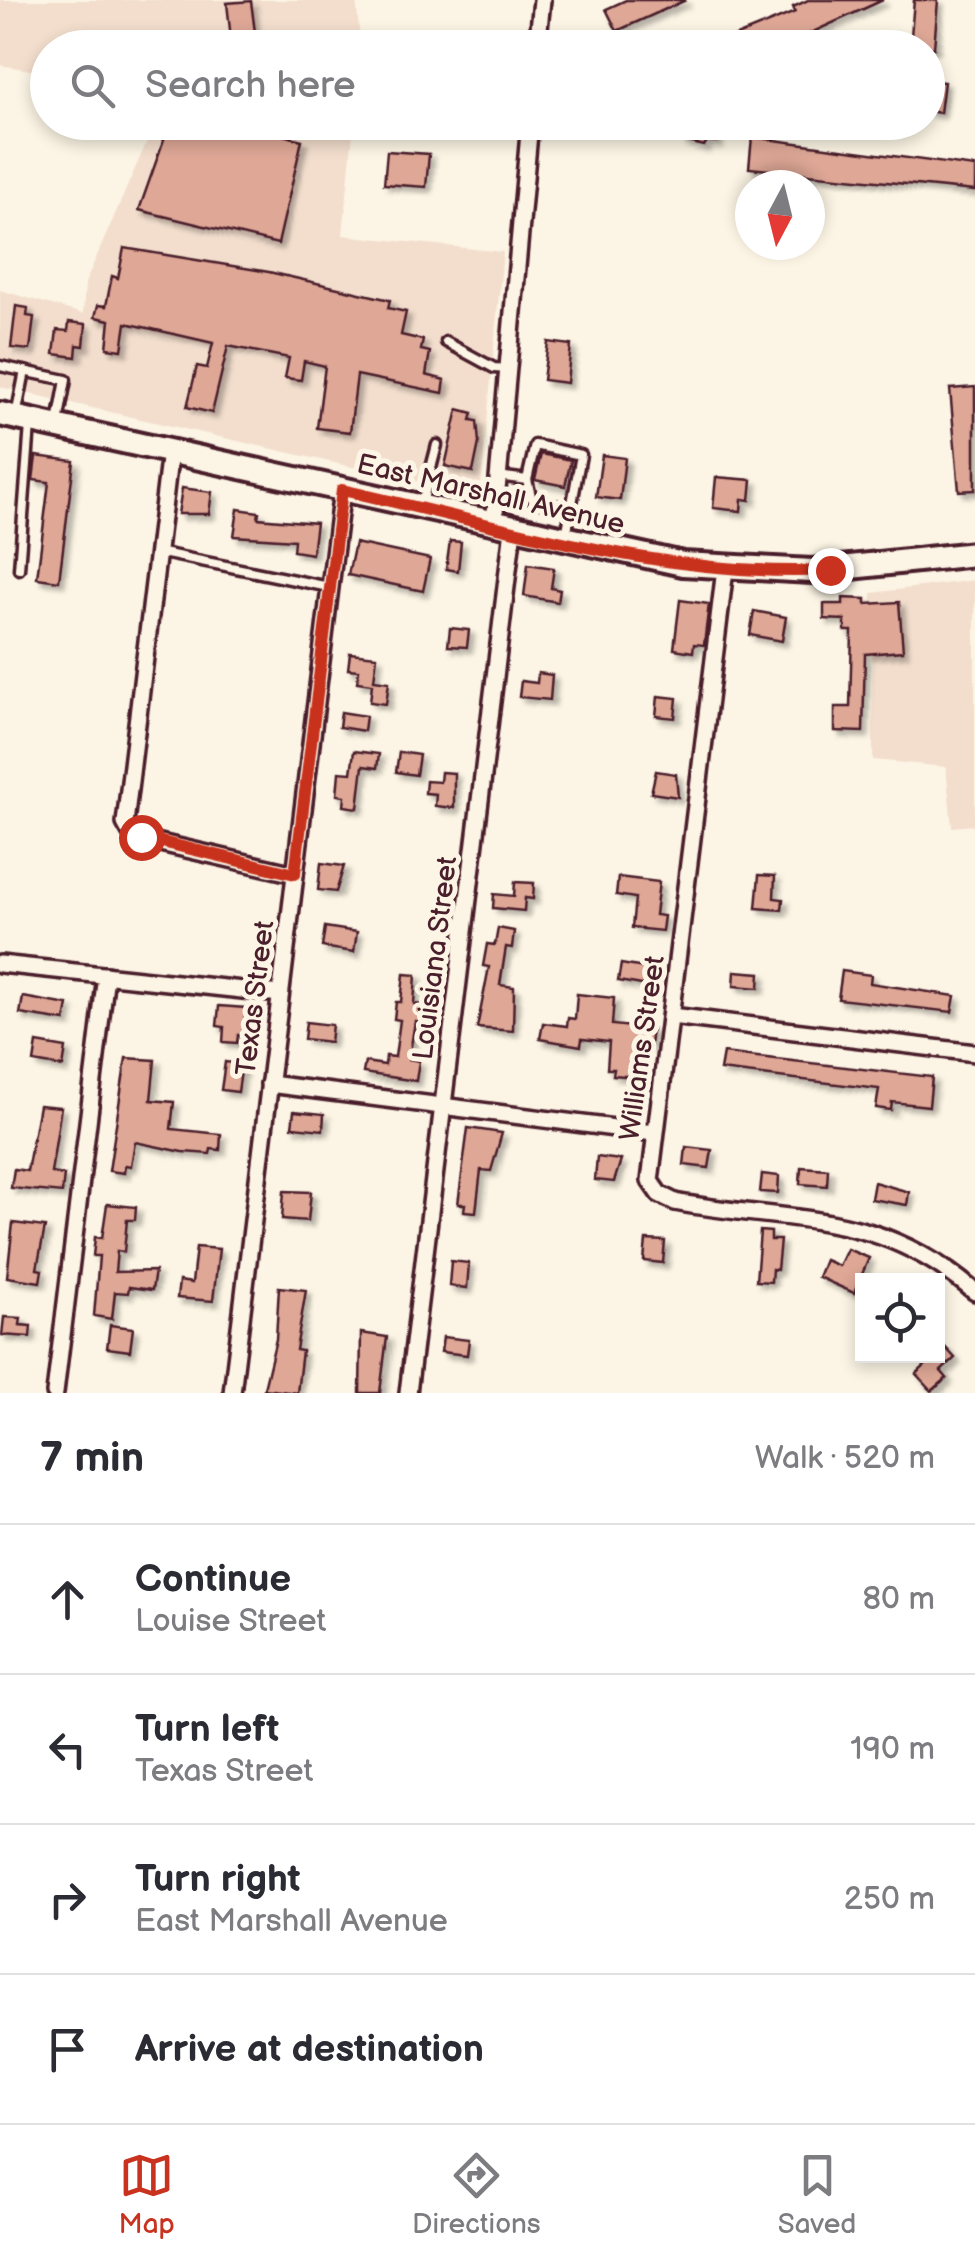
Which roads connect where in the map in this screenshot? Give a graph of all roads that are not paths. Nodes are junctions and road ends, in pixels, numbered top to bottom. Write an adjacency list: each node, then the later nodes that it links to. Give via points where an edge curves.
1 (542, 0): 2 (street)
2 (539, 30)
3 (528, 140): 6 (street, Louisiana Street)
4 (446, 342): 6 (lane)
5 (0, 366): 7 (lane)
6 (508, 369): 12 (street, Louisiana Street)
7 (25, 371): 8 (lane); 9 (lane, via 66,380)
8 (16, 417): 9 (main road, East Marshall Avenue); 22 (lane)
9 (58, 426): 11 (main road, East Marshall Avenue)
10 (437, 445): 15 (lane)
11 (170, 450): 14 (main road, East Marshall Avenue); 19 (street)
12 (498, 476): 13 (lane); 17 (street, Louisiana Street)
13 (527, 480): 16 (lane, via 532,500); 16 (lane, via 535,445 580,456)
14 (342, 490): 15 (main road, East Marshall Avenue); 23 (street, Texas Street)
15 (420, 507): 17 (main road, East Marshall Avenue)
16 (571, 509): 18 (lane)
17 (504, 527): 18 (main road, East Marshall Avenue); 31 (street, Louisiana Street)
18 (566, 541): 21 (main road, East Marshall Avenue)
19 (155, 552): 23 (lane); 24 (street, via 124,812 130,832)
20 (975, 554): 21 (main road, East Marshall Avenue, via 830,570)
21 (725, 569): 28 (street, Williams Street)
22 (19, 570)
23 (330, 587): 24 (street, Texas Street)
24 (295, 874): 27 (street, Texas Street)
25 (0, 964): 26 (street)
26 (106, 975): 27 (street); 34 (street)
27 (280, 994): 30 (street, Texas Street)
28 (671, 1016): 29 (street); 32 (street, Williams Street)
29 (975, 1053)
30 (268, 1084): 31 (street); 35 (street, Texas Street)
31 (442, 1106): 32 (street); 36 (street, Louisiana Street)
32 (654, 1133): 33 (street, Williams Street, via 649,1176 664,1198 866,1229 912,1247)
33 (975, 1292)
34 (55, 1393)
35 (232, 1393)
36 (408, 1393)

